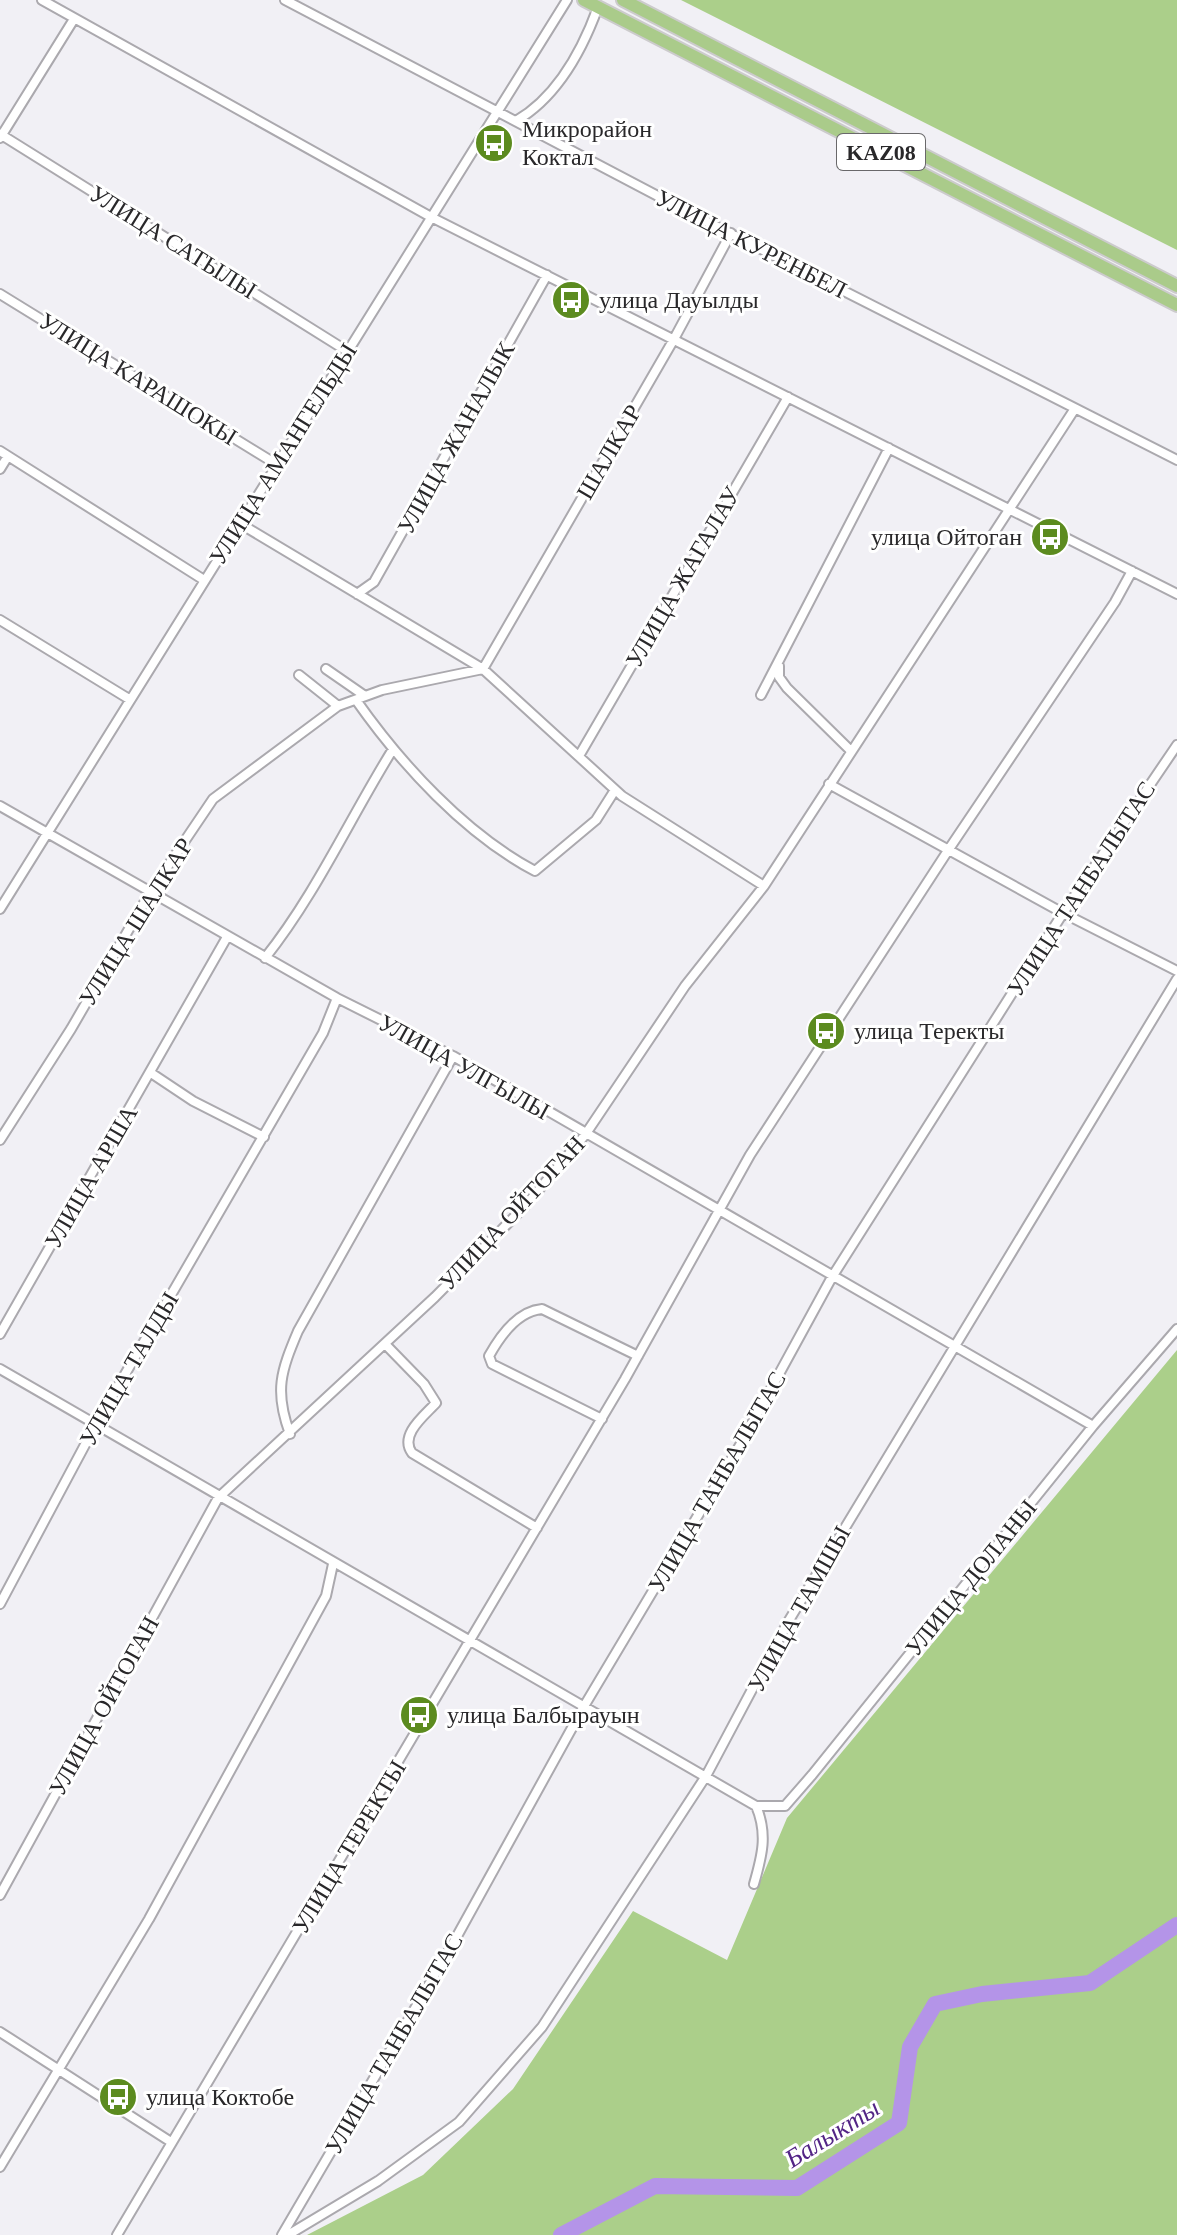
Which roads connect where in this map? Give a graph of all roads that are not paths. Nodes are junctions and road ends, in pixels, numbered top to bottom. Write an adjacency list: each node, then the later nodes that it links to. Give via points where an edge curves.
1 (42, 0): 6 (street)
2 (285, 0): 7 (street, УЛИЦА КУРЕНБЕЛ)
3 (567, 0): 7 (street, УЛИЦА АМАНГЕЛЬДЫ)
4 (623, 0): 13 (highway, KAZ08)
5 (590, 2): 8 (street, via 577,54 545,101); 15 (highway, KAZ08)
6 (74, 19): 9 (street); 10 (street)
7 (497, 111): 8 (street, УЛИЦА КУРЕНБЕЛ); 10 (street, УЛИЦА АМАНГЕЛЬДЫ)
8 (516, 121): 11 (street, УЛИЦА КУРЕНБЕЛ)
9 (0, 136): 17 (street, УЛИЦА САТЫЛЫ)
10 (431, 217): 12 (street); 17 (street, УЛИЦА АМАНГЕЛЬДЫ)
11 (731, 233): 16 (street, ШАЛКАР); 19 (street, УЛИЦА КУРЕНБЕЛ)
12 (547, 275): 16 (street); 29 (street, УЛИЦА ЖАНАЛЫК, via 381,571)
13 (1177, 286)
14 (0, 294): 23 (street, УЛИЦА КАРАШОКЫ)
15 (1177, 305)
16 (674, 339): 18 (street); 34 (street, ШАЛКАР)
17 (347, 351): 23 (street, УЛИЦА АМАНГЕЛЬДЫ)
18 (788, 397): 20 (street); 43 (street, УЛИЦА ЖАГАЛАУ)
19 (1074, 410): 22 (street, УЛИЦА КУРЕНБЕЛ); 25 (street, УЛИЦА ОЙТОГАН)
20 (889, 448): 25 (street); 32 (street)
21 (4, 453): 24 (street); 28 (street)
22 (1177, 460)
23 (276, 464): 26 (street, УЛИЦА АМАНГЕЛЬДЫ)
24 (0, 469)
25 (1010, 509): 27 (street); 42 (street, УЛИЦА ОЙТОГАН)
26 (239, 523): 28 (street, УЛИЦА АМАНГЕЛЬДЫ); 29 (street)
27 (1132, 571): 30 (street); 48 (street, УЛИЦА ТЕРЕКТЫ)
28 (204, 580): 38 (street, УЛИЦА АМАНГЕЛЬДЫ)
29 (357, 594): 34 (street)
30 (1177, 594)
31 (0, 620): 38 (street)
32 (779, 661): 36 (street); 42 (street, via 779,677)
33 (326, 669): 37 (street)
34 (483, 669): 37 (street, УЛИЦА ШАЛКАР); 43 (street)
35 (299, 675): 39 (street)
36 (761, 695)
37 (360, 698): 39 (street, УЛИЦА ШАЛКАР); 41 (street)
38 (129, 699): 47 (street, УЛИЦА АМАНГЕЛЬДЫ)
39 (338, 706): 50 (street, УЛИЦА ШАЛКАР, via 213,799)
40 (1177, 745): 52 (street, УЛИЦА ТАНБАЛЫТАС)
41 (393, 749): 45 (street, via 462,821 535,871 596,820); 54 (street, via 304,906)
42 (850, 750): 44 (street, УЛИЦА ОЙТОГАН)
43 (579, 756): 45 (street)
44 (829, 784): 48 (street); 49 (street, УЛИЦА ОЙТОГАН)
45 (615, 790): 49 (street)
46 (0, 806): 47 (street, УЛИЦА УЛГЫЛЫ)
47 (47, 831): 50 (street, УЛИЦА УЛГЫЛЫ); 51 (street, УЛИЦА АМАНГЕЛЬДЫ)
48 (949, 849): 52 (street); 63 (street, УЛИЦА ТЕРЕКТЫ, via 750,1155)
49 (764, 886): 60 (street, УЛИЦА ОЙТОГАН, via 685,986)
50 (151, 891): 53 (street, УЛИЦА УЛГЫЛЫ); 62 (street, УЛИЦА ШАЛКАР)
51 (0, 909)
52 (1063, 913): 55 (street); 64 (street, УЛИЦА ТАНБАЛЫТАС)
53 (227, 937): 54 (street, УЛИЦА УЛГЫЛЫ); 59 (street, УЛИЦА АРША)
54 (265, 958): 57 (street, УЛИЦА УЛГЫЛЫ)
55 (1177, 971)
56 (1177, 979): 67 (street, УЛИЦА ТАМШЫ)
57 (337, 998): 58 (street, УЛИЦА УЛГЫЛЫ); 61 (street, УЛИЦА ТАЛДЫ)
58 (453, 1056): 60 (street, УЛИЦА УЛГЫЛЫ); 74 (street, via 282,1368 282,1413)
59 (151, 1073): 61 (street); 66 (street, УЛИЦА АРША)
60 (585, 1135): 63 (street, УЛИЦА УЛГЫЛЫ); 68 (street, УЛИЦА ОЙТОГАН, via 526,1205)
61 (264, 1137): 72 (street, УЛИЦА ТАЛДЫ)
62 (0, 1140)
63 (722, 1210): 64 (street, УЛИЦА УЛГЫЛЫ); 69 (street, УЛИЦА ТЕРЕКТЫ)
64 (832, 1277): 67 (street, УЛИЦА УЛГЫЛЫ); 80 (street, УЛИЦА ТАНБАЛЫТАС, via 743,1440)
65 (1177, 1329): 73 (street, УЛИЦА ДОЛАНЫ)
66 (0, 1334)
67 (953, 1344): 73 (street, УЛИЦА УЛГЫЛЫ); 81 (street, УЛИЦА ТАМШЫ, via 788,1622)
68 (386, 1345): 74 (street, УЛИЦА ОЙТОГАН); 76 (street, via 436,1403 407,1437 412,1453)
69 (638, 1356): 71 (street, УЛИЦА ТЕРЕКТЫ); 71 (street, via 542,1309 528,1311 498,1340 489,1356 492,1364)
70 (0, 1369): 72 (street)
71 (602, 1419): 76 (street, УЛИЦА ТЕРЕКТЫ)
72 (95, 1426): 75 (street); 78 (street, УЛИЦА ТАЛДЫ)
73 (1093, 1426): 82 (street, УЛИЦА ДОЛАНЫ, via 785,1806)
74 (290, 1434): 75 (street, УЛИЦА ОЙТОГАН)
75 (218, 1498): 77 (street); 84 (street, УЛИЦА ОЙТОГАН)
76 (537, 1528): 79 (street, УЛИЦА ТЕРЕКТЫ)
77 (333, 1564): 79 (street); 86 (street, via 326,1596 307,1631 149,1919)
78 (0, 1604)
79 (470, 1643): 80 (street); 87 (street, УЛИЦА ТЕРЕКТЫ)
80 (583, 1708): 81 (street); 90 (street, УЛИЦА ТАНБАЛЫТАС)
81 (706, 1776): 82 (street); 90 (street, УЛИЦА ТАМШЫ, via 542,2027 459,2122 364,2190)
82 (756, 1806): 83 (street, via 765,1840)
83 (754, 1884)
84 (0, 1895)
85 (0, 2032): 86 (street)
86 (58, 2070): 87 (street); 88 (street)
87 (171, 2142): 89 (street, УЛИЦА ТЕРЕКТЫ)
88 (0, 2167)
89 (117, 2235)
90 (285, 2235)

